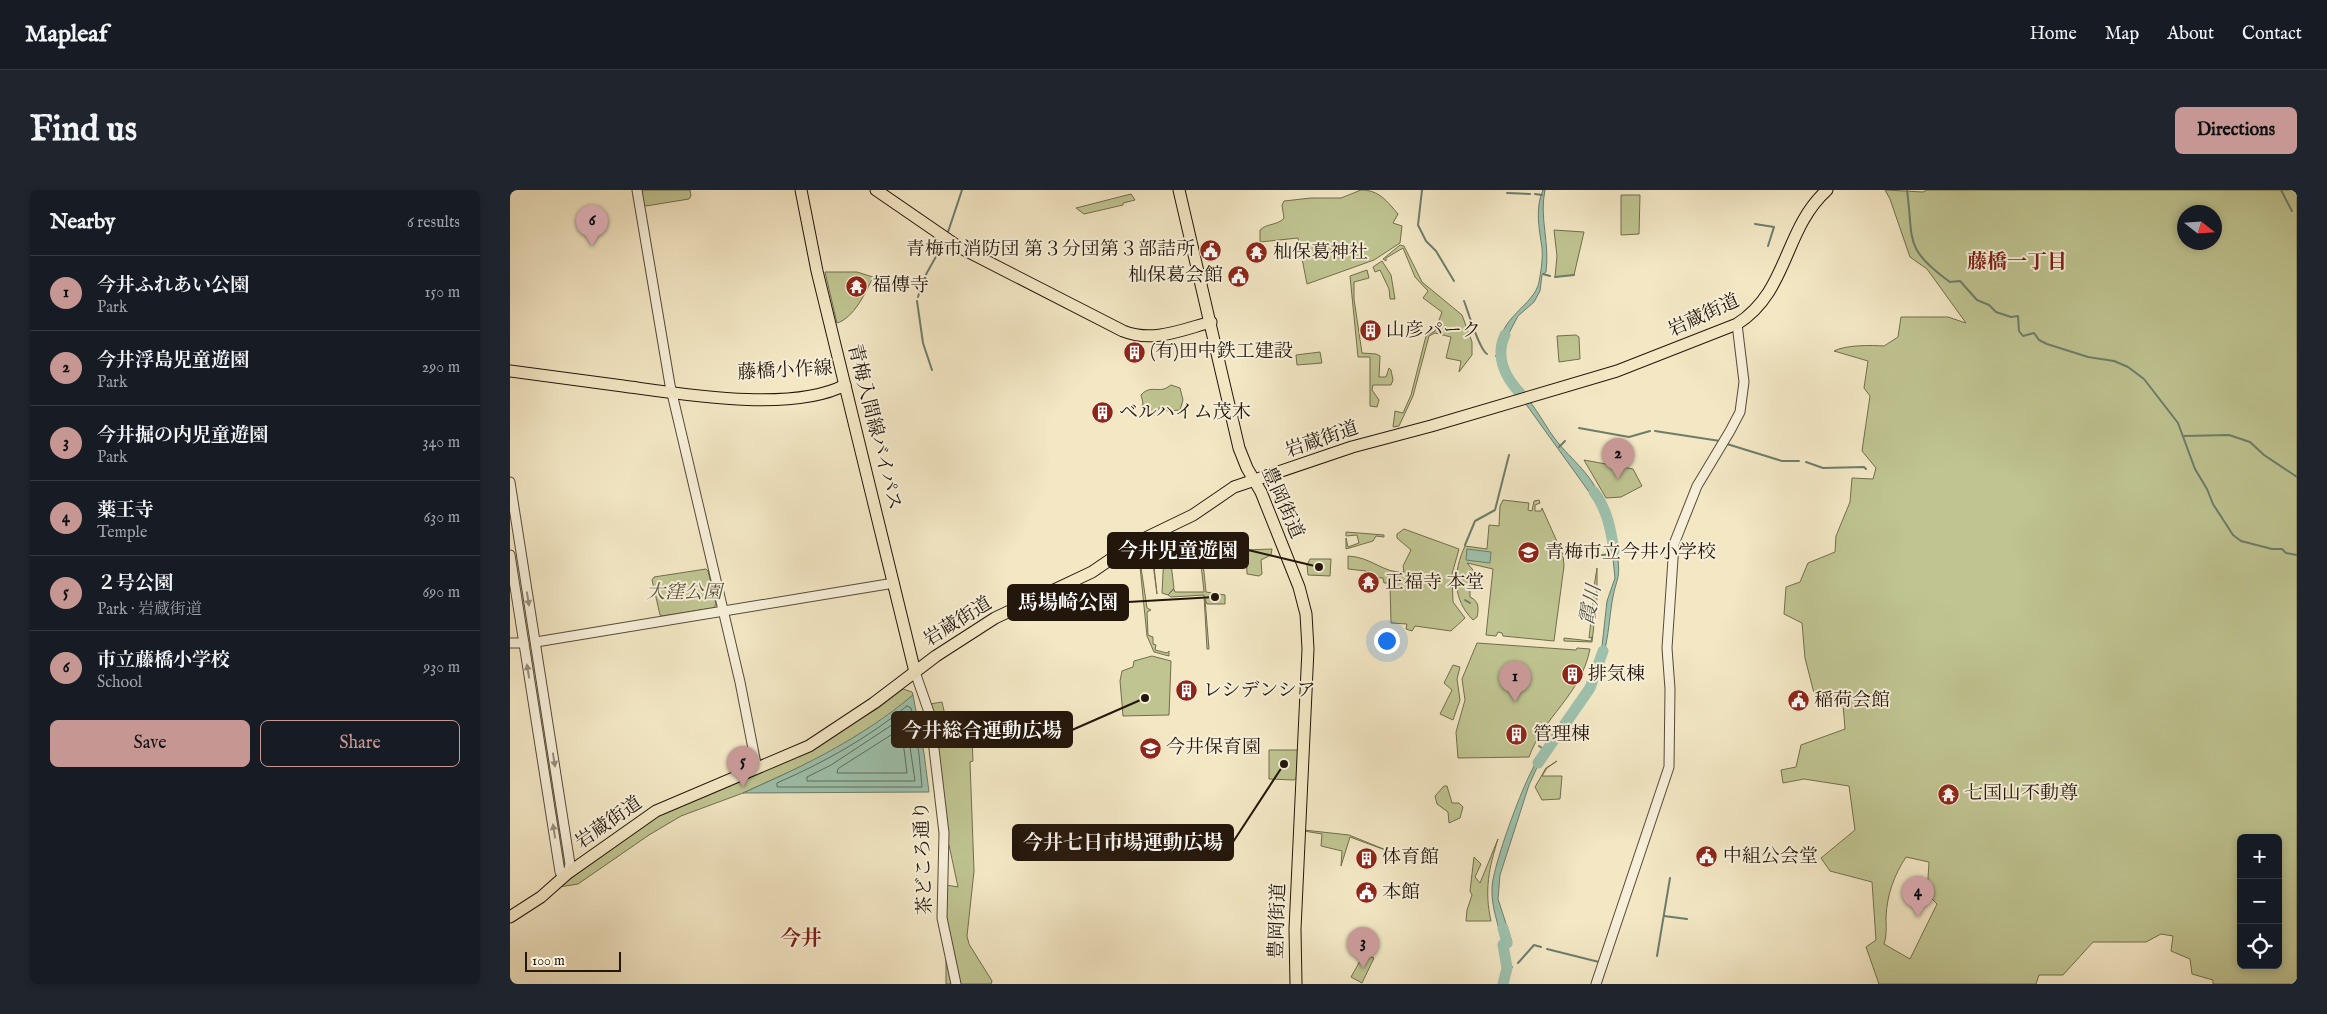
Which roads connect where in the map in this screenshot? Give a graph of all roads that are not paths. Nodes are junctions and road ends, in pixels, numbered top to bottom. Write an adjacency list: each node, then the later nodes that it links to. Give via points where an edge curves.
1 (638, 190): 11 (street)
2 (801, 190): 10 (main road, 青梅入間線バイパス)
3 (876, 190): 6 (main road, via 968,252 1123,331 1155,336)
4 (1179, 190): 6 (main road, 豊岡街道)
5 (1827, 190): 7 (main road, 岩蔵街道, via 1795,234 1770,294 1754,312)
6 (1211, 322): 12 (main road, 豊岡街道, via 1242,458)
7 (1737, 324): 12 (main road, 岩蔵街道, via 1621,370 1352,447); 30 (street, via 1744,385 1740,412 1694,493 1674,547 1667,648 1669,767)
8 (510, 364): 11 (main road, 藤橋小作線)
9 (510, 371): 11 (main road, 藤橋小作線)
10 (845, 386): 11 (main road, 藤橋小作線, via 755,392); 17 (main road, 青梅入間線バイパス)
11 (671, 389): 18 (street)
12 (1254, 480): 22 (main road, 岩蔵街道, via 1234,488 1193,515 1142,539 1092,572 995,618); 29 (main road, 豊岡街道, via 1297,582 1308,629 1294,939)
13 (510, 482): 15 (street)
14 (510, 555): 16 (street)
15 (524, 569): 16 (street); 20 (street, one-way to 20)
16 (512, 570): 19 (street)
17 (894, 583): 18 (street); 22 (main road, 青梅入間線バイパス)
18 (722, 611): 20 (street); 25 (street)
19 (524, 642): 21 (street); 24 (street, one-way to 19)
20 (536, 642): 23 (street)
21 (510, 643)
22 (915, 672): 25 (main road, 岩蔵街道, via 821,739); 28 (street, 茶どころ通り, via 931,720 944,833 942,923)
23 (547, 719): 24 (street); 26 (street, one-way to 26, via 570,864)
24 (536, 721): 26 (street, one-way to 24, via 560,872)
25 (757, 769): 26 (main road, 岩蔵街道, via 661,808)
26 (568, 873): 27 (main road, 岩蔵街道, via 541,897)
27 (510, 917)
28 (956, 984)
29 (1296, 984)
30 (1596, 984)

